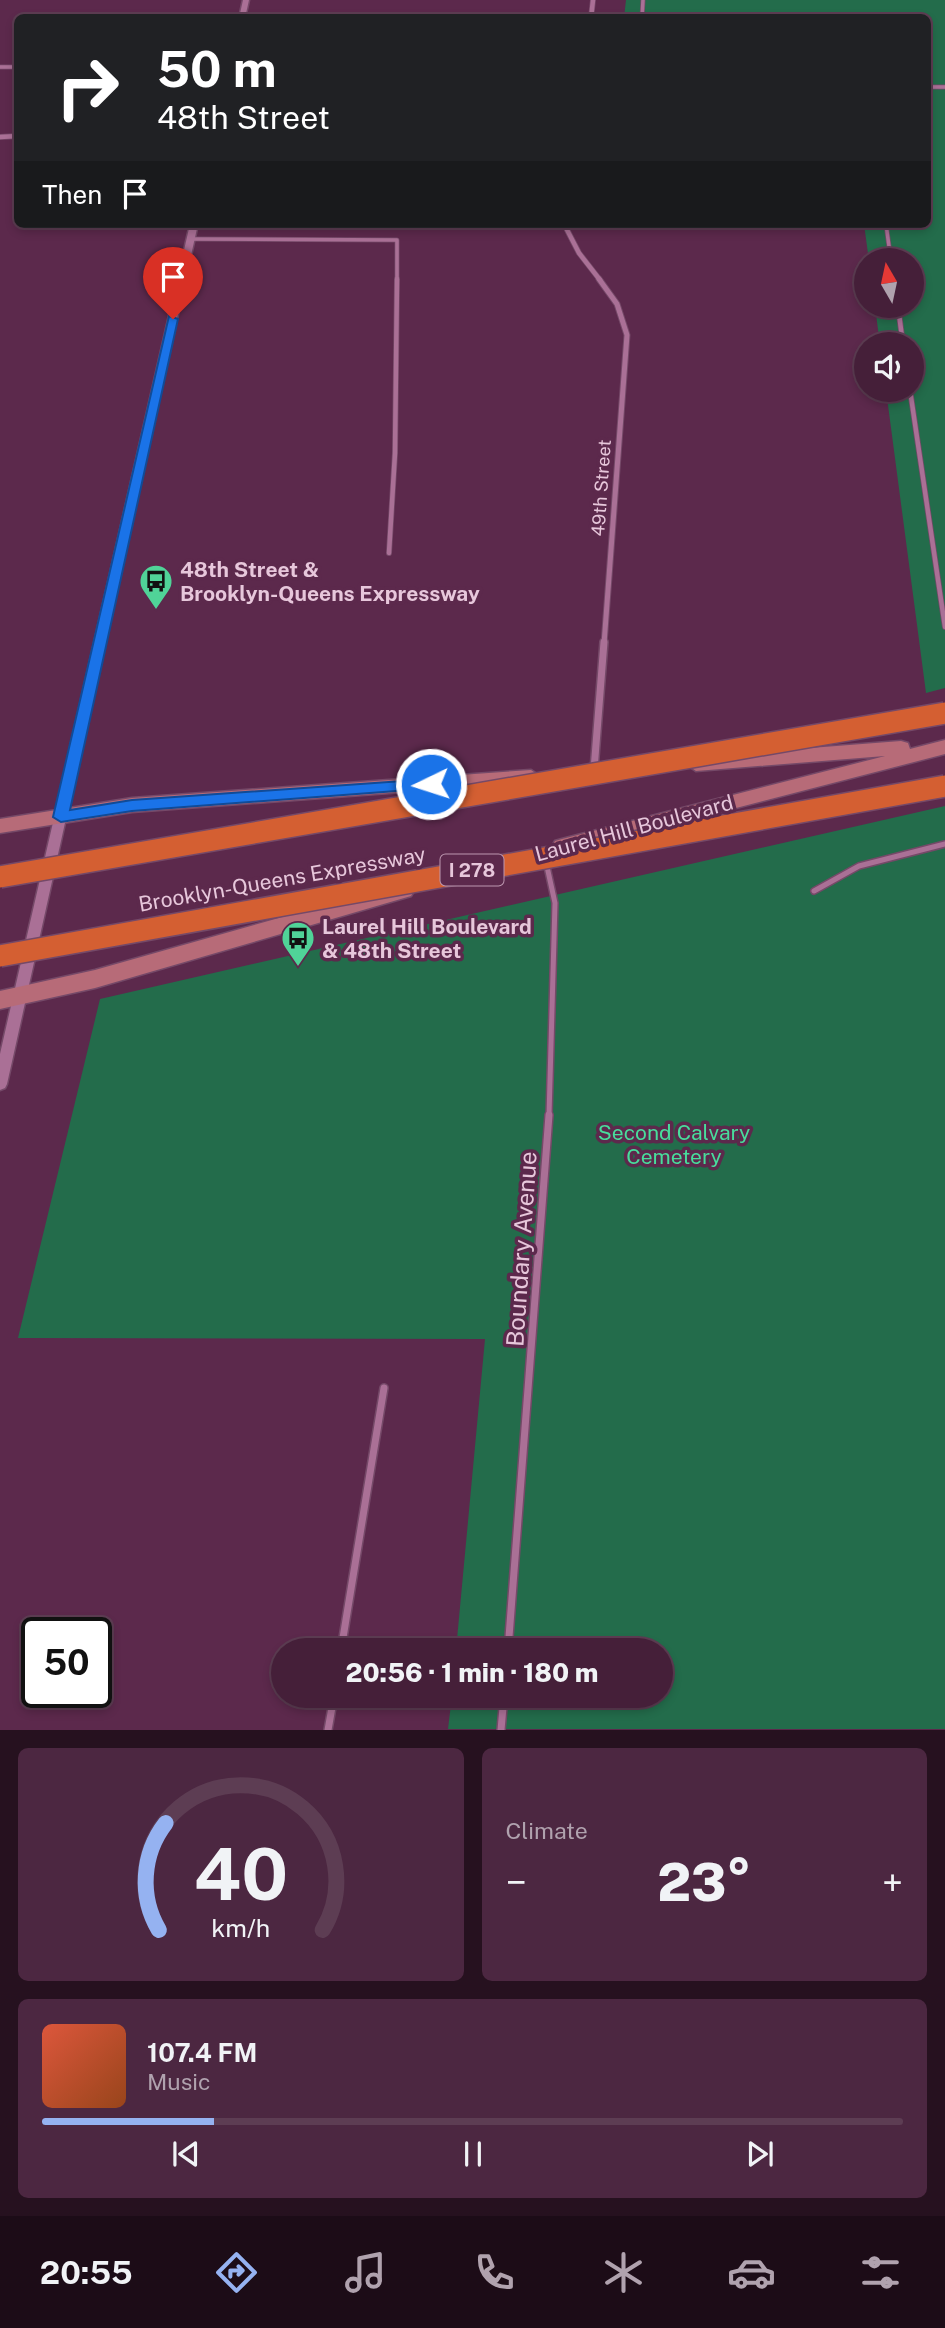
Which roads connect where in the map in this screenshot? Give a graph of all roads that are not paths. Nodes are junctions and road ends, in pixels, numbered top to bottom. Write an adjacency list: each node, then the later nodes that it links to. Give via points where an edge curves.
1 (193, 228): 4 (street)
2 (567, 228): 11 (street, 49th Street, via 580,255 617,301 627,335)
3 (887, 228): 5 (lane)
4 (191, 239): 7 (lane, via 397,240); 13 (street)
5 (889, 248)
6 (912, 402): 8 (lane)
7 (389, 553)
8 (945, 627)
9 (945, 713): 17 (highway, bridge)
10 (945, 745): 11 (main road, Laurel Hill Boulevard); 16 (main road, Laurel Hill Boulevard)
11 (594, 772): 13 (main road, Laurel Hill Boulevard, via 132,806)
12 (945, 786): 19 (highway, Brooklyn-Queens Expressway / I 278, bridge)
13 (61, 817): 14 (main road); 20 (street)
14 (0, 827)
15 (945, 844): 18 (lane, via 859,866)
16 (544, 851): 20 (main road, Laurel Hill Boulevard, via 95,979); 24 (lane, Boundary Avenue, via 555,903 552,1054)
17 (0, 877)
18 (814, 891)
19 (0, 956)
20 (11, 998): 21 (street)
21 (0, 1084)
22 (384, 1388): 23 (lane)
23 (343, 1638)
24 (509, 1638)
25 (332, 1708): 27 (lane)
26 (503, 1708): 28 (lane)
27 (328, 1730)
28 (501, 1730)

